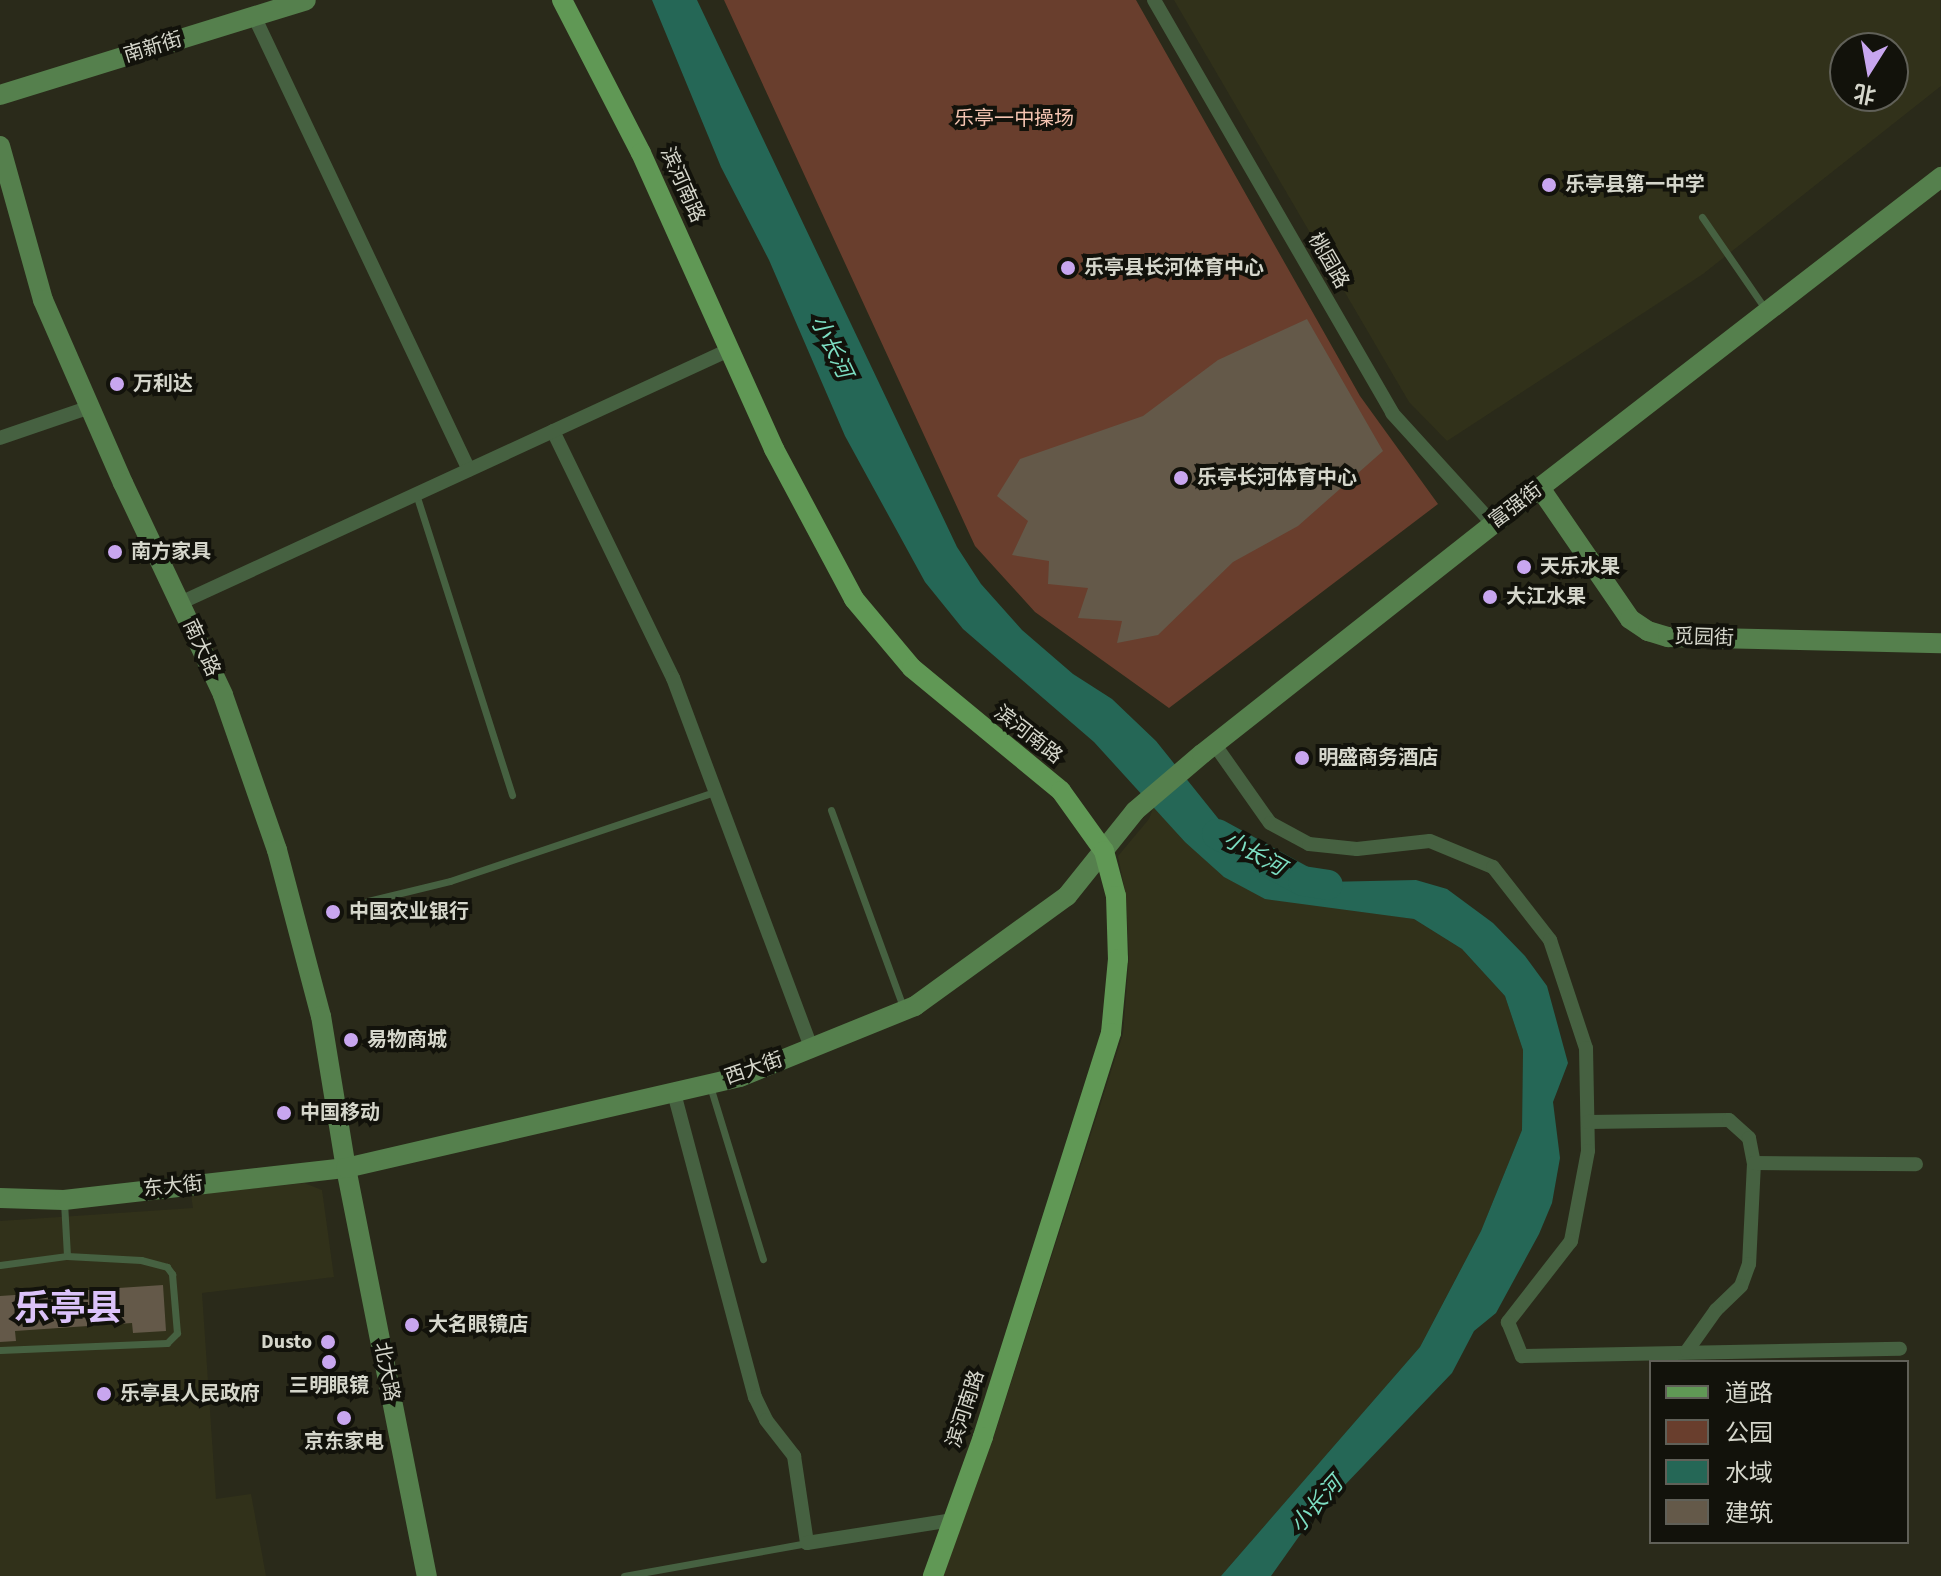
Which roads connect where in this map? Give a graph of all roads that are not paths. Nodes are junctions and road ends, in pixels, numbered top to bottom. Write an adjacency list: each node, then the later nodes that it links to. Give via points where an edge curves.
1 (306, 0): 4 (street, 南新街)
2 (562, 0): 10 (main road, 滨河南路, via 641,153)
3 (1154, 0): 17 (street, 桃园路, via 1392,413)
4 (254, 16): 5 (street, 南新街); 14 (street)
5 (0, 95)
6 (0, 146): 11 (street, 南大路, via 43,300)
7 (1941, 177): 9 (street, 富强街)
8 (1702, 217): 9 (lane)
9 (1767, 312): 15 (street, 富强街)
10 (729, 350): 12 (street); 24 (main road, 滨河南路, via 774,449 854,599 912,668 1061,791)
11 (90, 407): 13 (street); 18 (street, 南大路)
12 (553, 431): 14 (street); 21 (street, via 673,678)
13 (0, 438)
14 (469, 470): 16 (street)
15 (1540, 488): 17 (street, 富强街); 19 (street, 觅园街, via 1630,619 1648,631 1668,637)
16 (416, 494): 18 (street); 22 (lane)
17 (1493, 524): 20 (street, 富强街)
18 (180, 603): 33 (street, 南大路, via 223,695 277,850 321,1016)
19 (1941, 643)
20 (1209, 750): 24 (street, 富强街, via 1135,811); 30 (street, via 1270,823 1309,844 1357,849 1430,841 1493,867 1550,940 1586,1048)
21 (715, 792): 25 (lane, via 450,881); 27 (street)
22 (512, 795)
23 (831, 810): 26 (lane)
24 (1104, 851): 26 (street, 西大街, via 1067,896); 42 (main road, 滨河南路, via 1116,896 1118,959 1111,1033)
25 (368, 901)
26 (905, 1011): 27 (street, 西大街)
27 (811, 1048): 28 (street, 西大街)
28 (710, 1084): 29 (street, 西大街); 37 (lane)
29 (674, 1093): 33 (street, 西大街); 43 (street, via 755,1397 794,1456)
30 (1588, 1122): 31 (street, via 1729,1120 1749,1138); 41 (street, via 1588,1151 1571,1241 1508,1322 1522,1356)
31 (1754, 1163): 32 (street); 41 (street, via 1749,1264 1741,1286)
32 (1916, 1164)
33 (346, 1168): 35 (street, 东大街); 44 (street, 北大路)
34 (0, 1198): 35 (street, 东大街)
35 (64, 1200): 36 (lane)
36 (67, 1256): 38 (lane); 40 (lane, via 141,1260 167,1267 177,1333 167,1343)
37 (763, 1259)
38 (0, 1265)
39 (1900, 1349): 41 (street)
40 (0, 1350)
41 (1687, 1351)
42 (953, 1520): 43 (street); 46 (main road, 滨河南路)
43 (807, 1543): 45 (lane)
44 (427, 1576)
45 (624, 1576)
46 (933, 1576)

